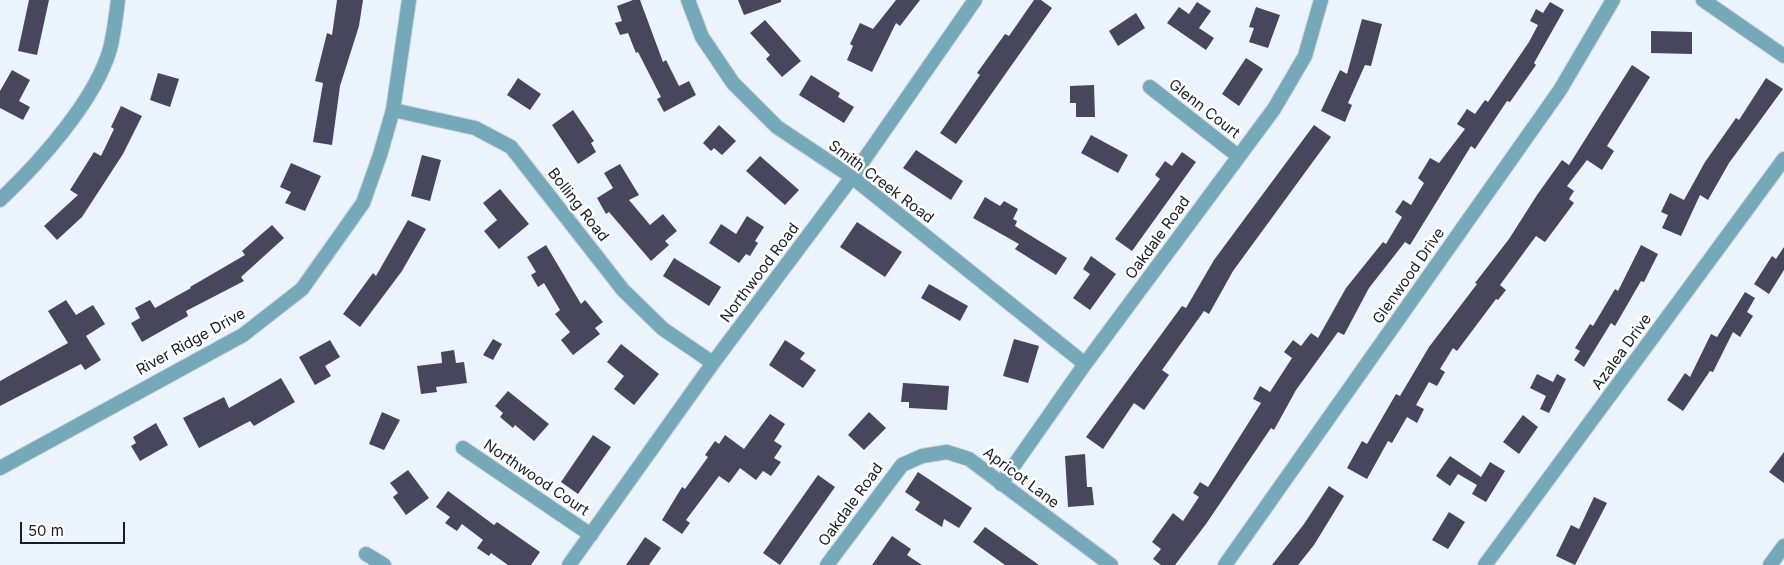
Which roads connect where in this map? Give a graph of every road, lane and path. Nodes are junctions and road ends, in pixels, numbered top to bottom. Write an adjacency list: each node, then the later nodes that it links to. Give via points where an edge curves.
1 (118, 0): 14 (street, via 110,50 87,98 53,143)
2 (409, 0): 10 (street, River Ridge Drive)
3 (688, 0): 13 (street, Smith Creek Road, via 702,37 733,83 777,127)
4 (975, 0): 13 (street, Northwood Road)
5 (1321, 0): 11 (street, Oakdale Road, via 1305,56 1274,109)
6 (1613, 0): 28 (street, Glenwood Drive, via 1560,90)
7 (1703, 0): 8 (street)
8 (1784, 56)
9 (1150, 87): 11 (street, Glenn Court)
10 (393, 110): 15 (street, Bolling Road, via 475,128 512,148 623,290 663,329); 19 (street, River Ridge Drive, via 363,203 302,289 243,335)
11 (1238, 156): 16 (street, Oakdale Road)
12 (1784, 158): 29 (street, Azalea Drive)
13 (852, 177): 15 (street, Northwood Road); 16 (street, Smith Creek Road)
14 (0, 200)
15 (713, 363): 21 (street, Northwood Road)
16 (1085, 364): 20 (street, Oakdale Road)
17 (462, 448): 21 (street, Northwood Court)
18 (902, 464): 20 (street, Apricot Lane, via 922,456 947,452 969,459); 26 (street, Oakdale Road)
19 (0, 468)
20 (1000, 484): 27 (street, Apricot Lane)
21 (591, 535): 25 (street, Northwood Road)
22 (1784, 546): 30 (street)
23 (366, 554): 24 (street)
24 (384, 565)
25 (569, 565)
26 (827, 565)
27 (1111, 565)
28 (1224, 565)
29 (1485, 565)
30 (1770, 565)

